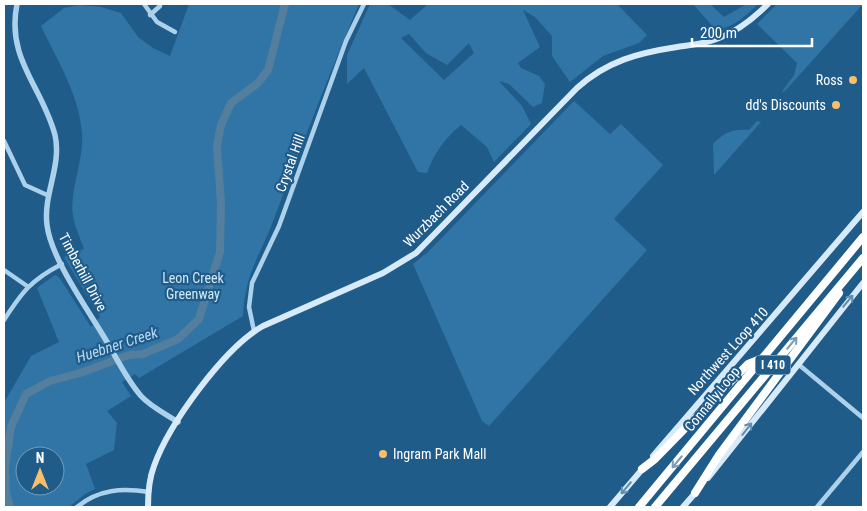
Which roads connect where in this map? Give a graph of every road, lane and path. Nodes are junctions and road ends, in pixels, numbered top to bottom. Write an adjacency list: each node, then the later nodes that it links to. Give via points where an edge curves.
1 (17, 4): 9 (street, Timberhill Drive, via 16,45 50,122 56,145 56,160)
2 (144, 4): 6 (street)
3 (364, 4): 19 (street, Crystal Hill, via 346,41 279,226 252,283 249,306)
4 (768, 4): 19 (main road, Wurzbach Road, via 742,27 717,39 637,54 598,71 577,88 416,253 395,267)
5 (160, 6): 6 (street)
6 (150, 15): 7 (street)
7 (175, 32)
8 (4, 141): 9 (street, via 25,185)
9 (47, 195): 13 (street, Timberhill Drive, via 50,239)
10 (863, 212): 25 (main road, Northwest Loop 410)
11 (863, 237): 20 (highway, Connally Loop / I 410)
12 (863, 258): 15 (highway, Connally Loop / I 410)
13 (62, 264): 17 (street); 23 (street, Timberhill Drive, via 144,399)
14 (4, 270): 17 (street)
15 (853, 270): 27 (highway, via 829,309); 32 (highway, Connally Loop / I 410, one-way to 15)
16 (863, 283): 21 (main road, one-way to 16)
17 (27, 286): 18 (street)
18 (4, 320)
19 (254, 331): 23 (main road, Wurzbach Road, via 225,356)
20 (762, 358): 25 (highway, via 748,364); 31 (highway, Connally Loop / I 410, one-way to 31)
21 (798, 364): 22 (street); 27 (main road, one-way to 21)
22 (863, 418)
23 (178, 422): 26 (main road, Wurzbach Road, via 153,467)
24 (863, 452): 34 (street)
25 (642, 469): 30 (main road, Northwest Loop 410, one-way to 30)
26 (149, 492): 28 (street, via 122,489 107,492); 29 (main road, Wurzbach Road)
27 (694, 494): 33 (main road)
28 (77, 507)
29 (148, 507)
30 (610, 507)
31 (639, 507)
32 (654, 507)
33 (683, 507)
34 (817, 507)

